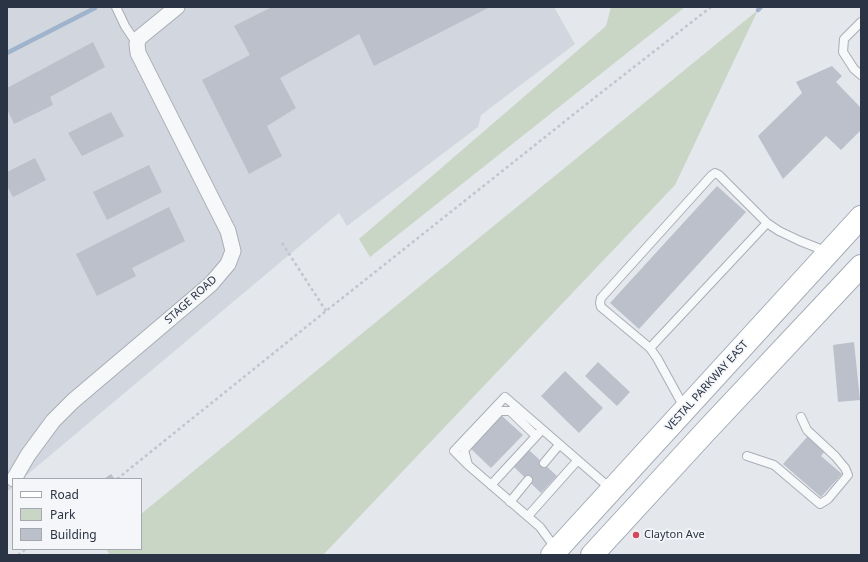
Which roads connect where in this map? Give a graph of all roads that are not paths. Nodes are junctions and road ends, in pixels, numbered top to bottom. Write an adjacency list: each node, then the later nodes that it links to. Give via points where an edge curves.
1 (116, 7): 4 (lane)
2 (177, 7): 4 (street, via 139,38)
3 (861, 22): 5 (lane, via 844,39 843,52)
4 (137, 44): 20 (street, STAGE ROAD, via 138,53 228,231 233,252 228,264 211,284 72,401 28,454)
5 (861, 75)
6 (861, 217): 8 (main road, VESTAL PARKWAY EAST)
7 (767, 223): 8 (lane, via 800,241); 10 (lane); 10 (lane, via 719,175 715,173 712,176 601,298 601,307)
8 (829, 252): 11 (main road, VESTAL PARKWAY EAST)
9 (861, 266): 29 (main road)
10 (650, 348): 11 (lane)
11 (685, 409): 24 (main road, VESTAL PARKWAY EAST)
12 (801, 417): 16 (lane, via 807,430 835,456 848,475 828,499 820,504 774,465)
13 (542, 430): 14 (lane); 15 (lane); 19 (lane, via 505,397 454,451)
14 (536, 436): 19 (lane, via 510,411 500,411 464,450); 23 (lane)
15 (559, 445): 17 (lane); 18 (lane)
16 (748, 456)
17 (577, 461): 24 (lane); 27 (lane)
18 (544, 463)
19 (468, 465): 23 (lane)
20 (14, 478)
21 (528, 480): 26 (lane)
22 (12, 482): 25 (street, STAGE ROAD)
23 (491, 485): 26 (lane)
24 (612, 490): 28 (main road, VESTAL PARKWAY EAST)
25 (7, 491)
26 (510, 502): 27 (lane)
27 (528, 516): 28 (lane, via 540,527)
28 (557, 553)
29 (592, 555)

